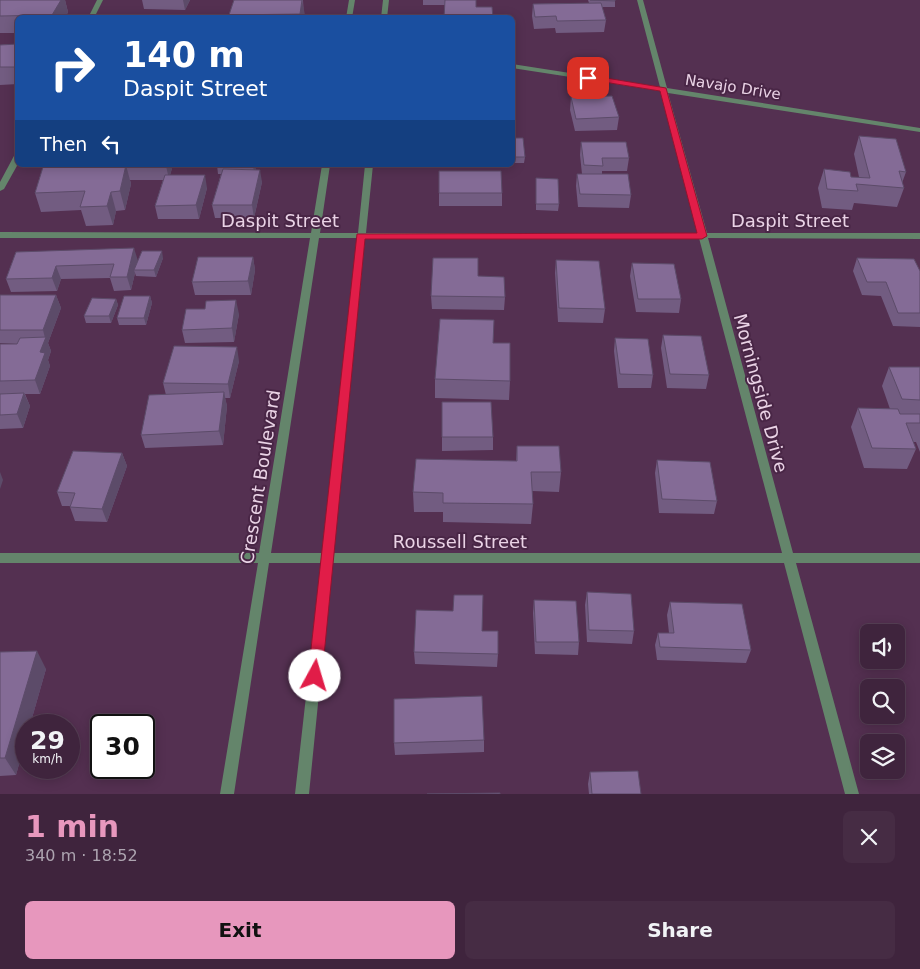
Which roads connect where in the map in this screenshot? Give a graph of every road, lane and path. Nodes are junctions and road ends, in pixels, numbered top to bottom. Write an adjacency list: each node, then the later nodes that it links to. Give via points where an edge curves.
1 (100, 0): 5 (street)
2 (352, 0): 6 (street)
3 (386, 0): 7 (street)
4 (640, 0): 9 (street, Morningside Drive)
5 (92, 15)
6 (350, 15)
7 (384, 15)
8 (515, 66): 9 (street, Navajo Drive)
9 (663, 90): 10 (street, Navajo Drive); 18 (street, Morningside Drive)
10 (920, 130)
11 (15, 162): 14 (street)
12 (326, 167): 16 (street, Crescent Boulevard)
13 (369, 167): 17 (street)
14 (0, 189)
15 (0, 236): 16 (street, Daspit Street)
16 (316, 236): 17 (street, Daspit Street); 21 (street, Crescent Boulevard)
17 (360, 236): 18 (street, Daspit Street); 22 (street)
18 (702, 236): 19 (street, Daspit Street); 23 (street, Morningside Drive)
19 (920, 236)
20 (0, 558): 21 (street, Roussell Street)
21 (265, 558): 22 (street, Roussell Street); 25 (street, Crescent Boulevard)
22 (328, 558): 23 (street, Roussell Street); 26 (street)
23 (789, 558): 24 (street, Roussell Street); 27 (street, Morningside Drive)
24 (920, 558)
25 (227, 794)
26 (302, 794)
27 (852, 794)

